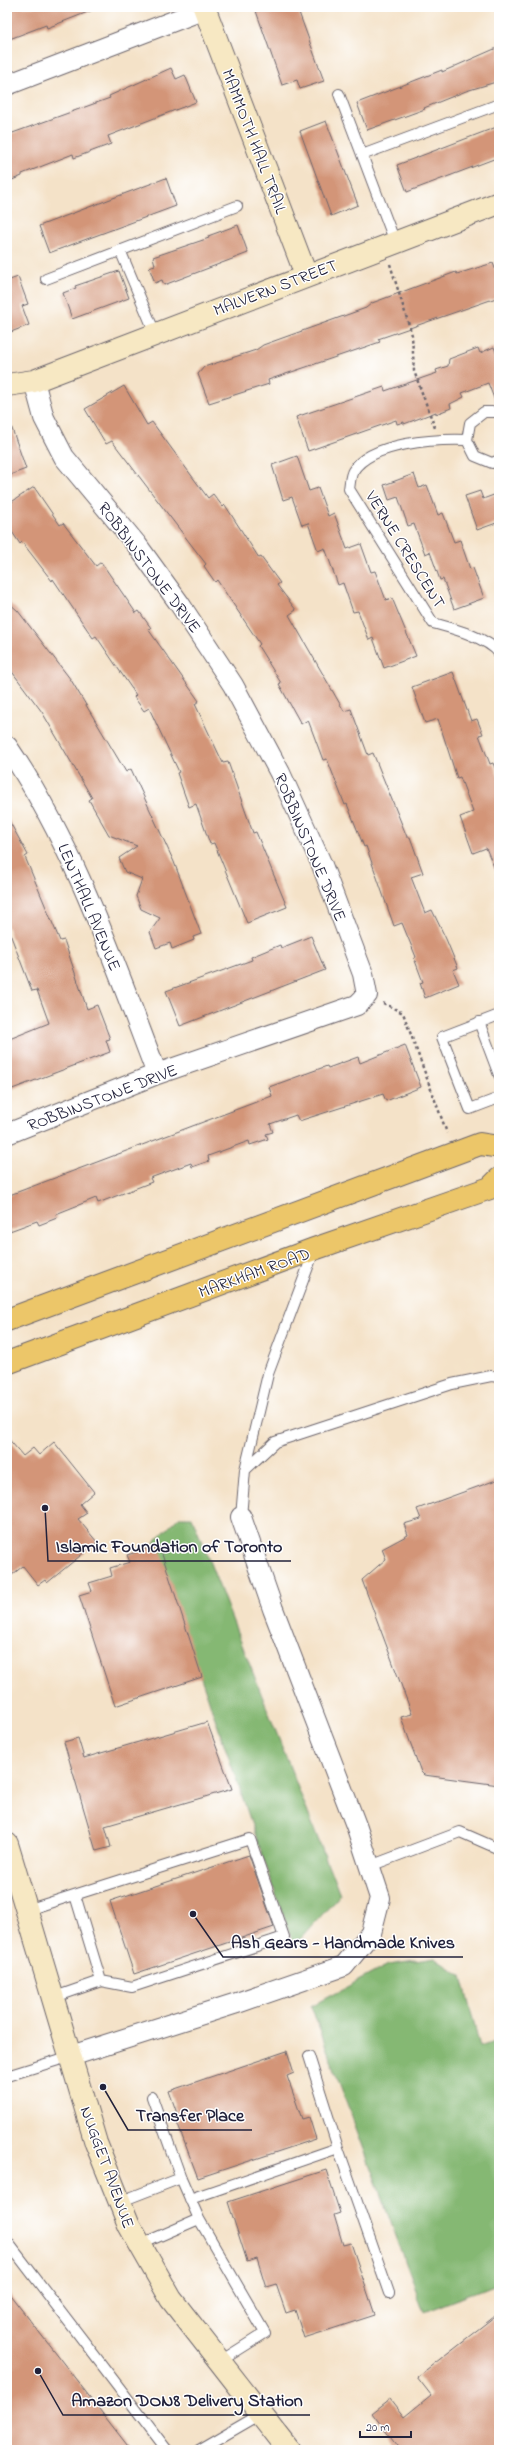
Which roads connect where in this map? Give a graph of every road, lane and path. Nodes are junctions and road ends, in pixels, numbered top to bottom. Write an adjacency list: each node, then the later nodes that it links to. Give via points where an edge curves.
1 (204, 8): 2 (street); 10 (street, MAMMOTH HALL TRAIL)
2 (7, 85)
3 (339, 94): 5 (lane)
4 (499, 104): 5 (lane)
5 (362, 154): 8 (lane)
6 (499, 202): 8 (street, MALVERN STREET)
7 (237, 206): 9 (lane)
8 (390, 244): 10 (street, MALVERN STREET); 16 (path, via 412,335 414,371)
9 (120, 250): 11 (lane); 12 (lane)
10 (306, 275): 12 (street, MALVERN STREET)
11 (46, 279)
12 (155, 333): 13 (street, MALVERN STREET)
13 (34, 381): 14 (street, MALVERN STREET); 21 (street, ROBBINSTONE DRIVE, via 44,418 64,457 137,545 233,685 280,773 322,865 363,974)
14 (7, 385)
15 (499, 412): 17 (lane, via 484,412 470,423)
16 (439, 439): 17 (lane, VERNE CRESCENT); 19 (lane, VERNE CRESCENT, via 395,447 365,458 352,472 349,489 433,623 464,633 494,647)
17 (467, 440): 18 (lane, via 475,456 492,463)
18 (499, 460)
19 (499, 653)
20 (7, 746): 24 (street, LENTHALL AVENUE, via 26,774 78,873)
21 (367, 995): 24 (street, ROBBINSTONE DRIVE, via 358,1005); 27 (path, via 402,1013)
22 (499, 1015): 23 (lane)
23 (479, 1022): 25 (lane); 26 (lane, via 442,1037 470,1109)
24 (157, 1074): 28 (street, ROBBINSTONE DRIVE)
25 (499, 1075)
26 (499, 1098)
27 (447, 1133)
28 (7, 1134)
29 (499, 1147): 32 (main road, via 480,1144)
30 (499, 1179): 31 (main road, MARKHAM ROAD, via 490,1188)
31 (314, 1250): 33 (main road, MARKHAM ROAD); 35 (lane, via 268,1374)
32 (7, 1320)
33 (7, 1363)
34 (499, 1377): 35 (lane, via 491,1376 452,1384 275,1442)
35 (246, 1470): 36 (lane)
36 (241, 1517): 39 (street)
37 (7, 1844): 41 (street, NUGGET AVENUE)
38 (499, 1849): 39 (lane, via 460,1832)
39 (370, 1866): 44 (street, via 380,1898 371,1933 344,1966)
40 (75, 1895): 41 (lane); 42 (lane); 42 (lane, via 250,1839 284,1937 132,1987)
41 (27, 1910): 43 (street, NUGGET AVENUE)
42 (101, 1981): 43 (lane)
43 (52, 1998): 44 (street, NUGGET AVENUE)
44 (71, 2056): 46 (lane); 51 (street, NUGGET AVENUE, via 96,2143)
45 (309, 2056): 48 (lane)
46 (7, 2076)
47 (152, 2097): 49 (lane)
48 (338, 2148): 50 (lane); 55 (lane)
49 (181, 2178): 50 (lane); 51 (lane)
50 (190, 2199): 52 (lane)
51 (119, 2202): 54 (street, NUGGET AVENUE)
52 (199, 2219): 54 (lane); 56 (lane, via 265,2333)
53 (7, 2241): 58 (lane)
54 (139, 2245): 56 (street, NUGGET AVENUE, via 171,2299)
55 (389, 2293)
56 (219, 2362): 57 (street, NUGGET AVENUE)
57 (261, 2414): 59 (lane); 60 (street, NUGGET AVENUE)
58 (167, 2450)
59 (199, 2450)
60 (289, 2450)

